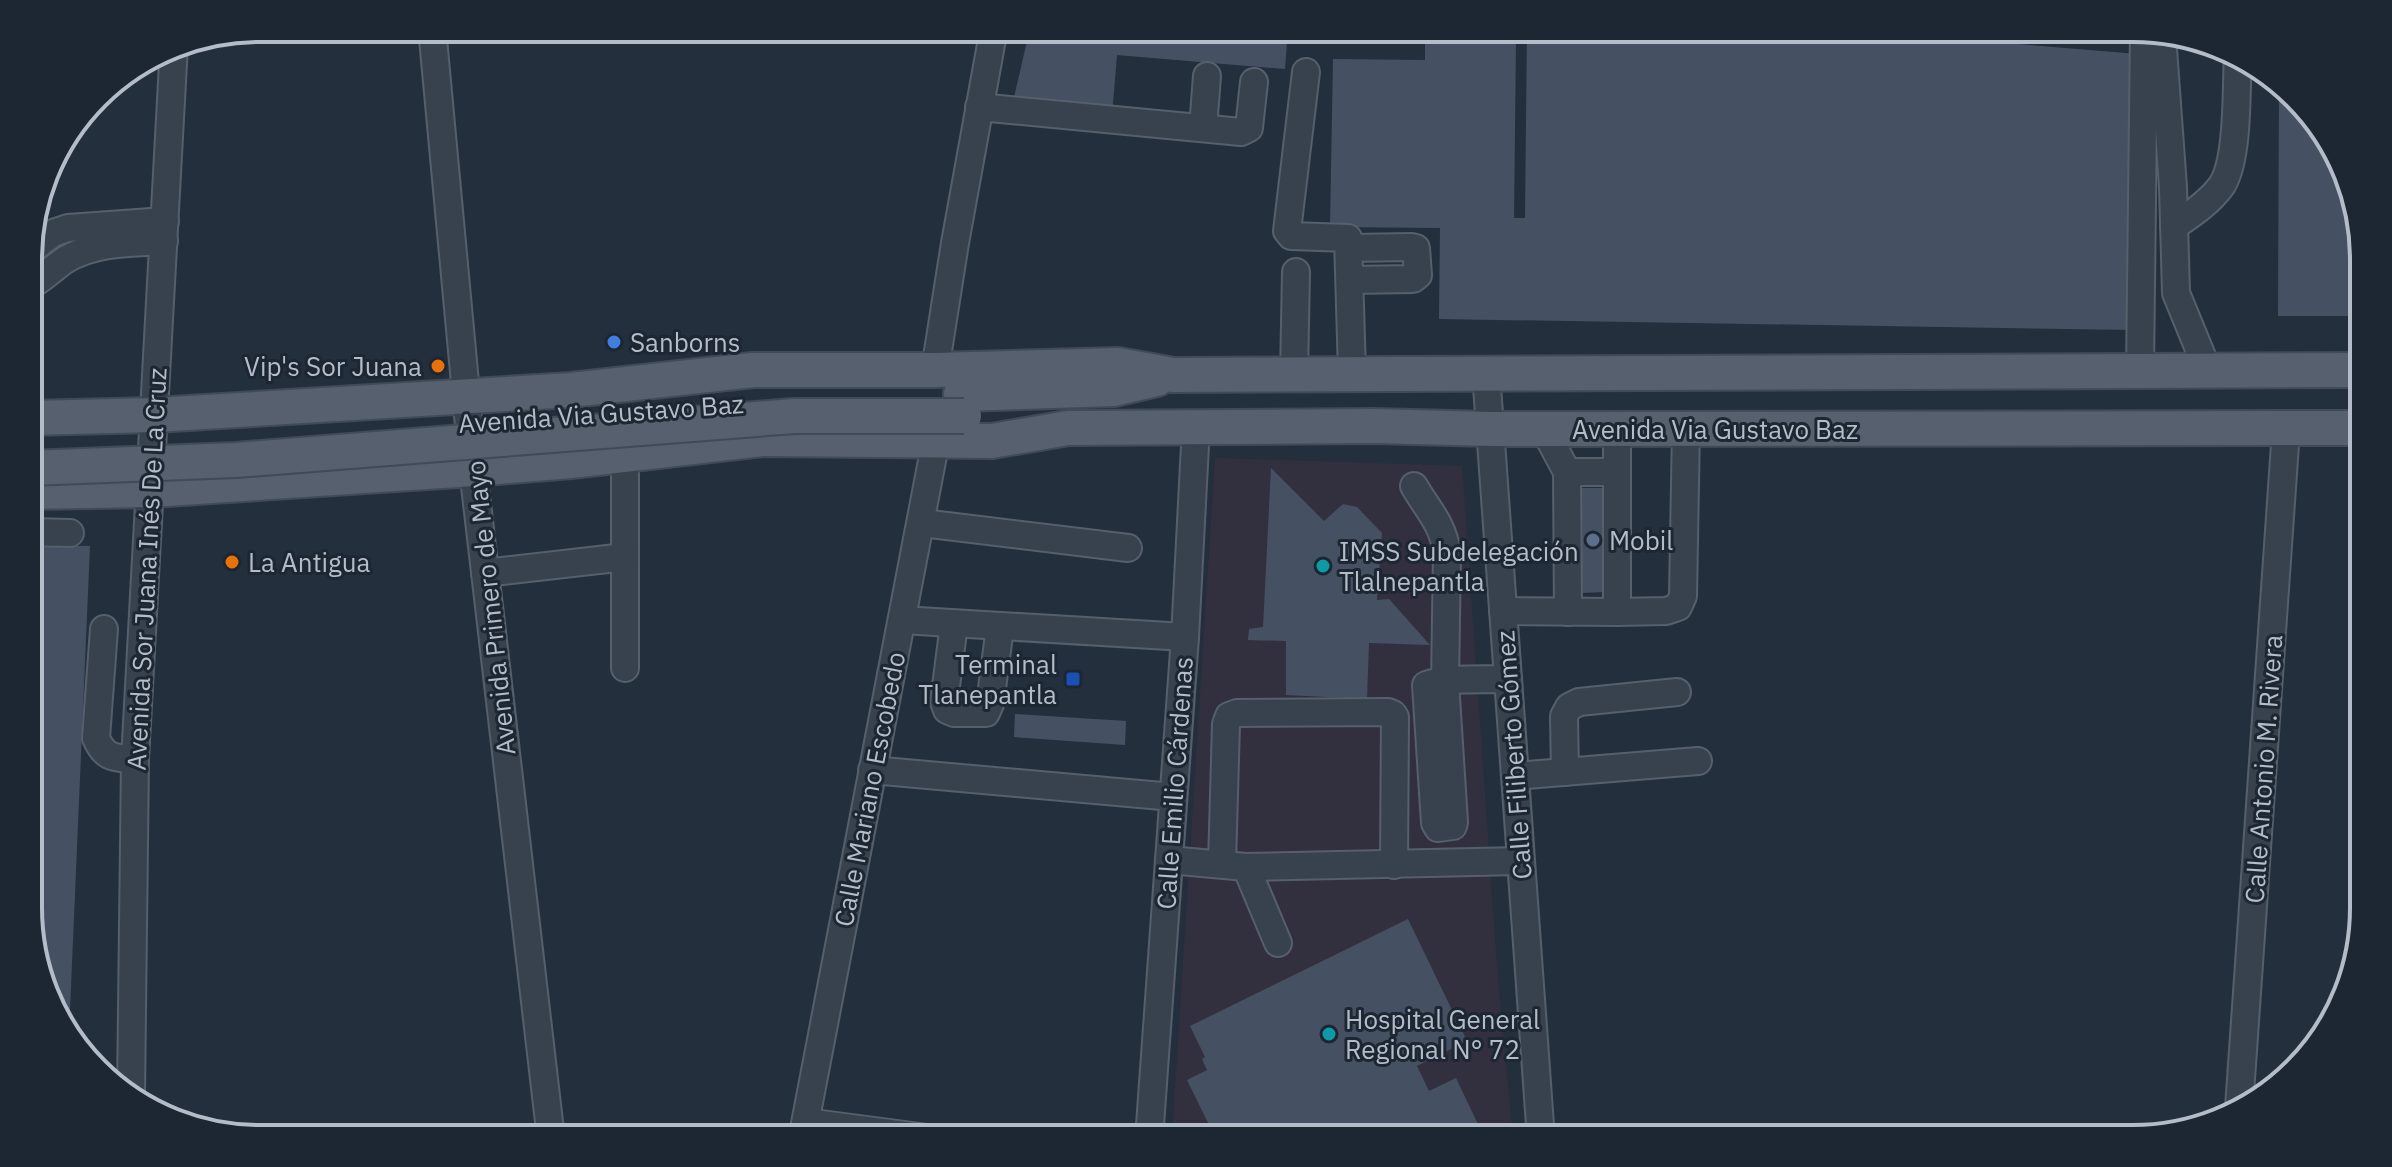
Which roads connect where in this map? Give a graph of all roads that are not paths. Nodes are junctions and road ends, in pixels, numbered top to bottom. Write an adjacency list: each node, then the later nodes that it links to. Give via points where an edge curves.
1 (433, 42): 29 (street, Avenida Primero de Mayo)
2 (991, 42): 10 (street)
3 (2144, 43): 22 (street)
4 (2163, 44): 12 (street)
5 (167, 62): 13 (street, Avenida Sor Juana Inés De La Cruz)
6 (2237, 69): 12 (street, via 2231,165 2208,200)
7 (1306, 72): 16 (street, via 1287,231 1291,236 1348,238)
8 (1207, 76): 11 (street)
9 (1254, 82): 11 (street, via 1249,128)
10 (979, 107): 11 (street); 20 (street)
11 (1203, 128)
12 (2174, 226): 23 (street, via 2176,293)
13 (164, 231): 14 (street); 31 (street, Avenida Sor Juana Inés De La Cruz)
14 (99, 235): 15 (street, via 68,228); 18 (street)
15 (42, 241)
16 (1349, 248): 19 (street); 19 (street, via 1416,248 1418,275)
17 (1296, 272): 26 (street)
18 (42, 277)
19 (1350, 280): 25 (street)
20 (935, 370): 27 (main road, Avenida Via Gustavo Baz, via 1118,365); 28 (main road, Avenida Via Gustavo Baz, via 753,370)
21 (2350, 370): 23 (main road, Avenida Via Gustavo Baz)
22 (2140, 371): 23 (main road, Avenida Via Gustavo Baz); 24 (main road, Avenida Via Gustavo Baz)
23 (2208, 371)
24 (1486, 372): 25 (main road, Avenida Via Gustavo Baz); 37 (street, Calle Filiberto Gómez)
25 (1352, 373): 26 (main road, Avenida Via Gustavo Baz)
26 (1294, 374): 27 (main road, Avenida Via Gustavo Baz)
27 (1173, 375): 30 (main road, Avenida Via Gustavo Baz, via 1114,389)
28 (571, 390): 29 (main road, Avenida Via Gustavo Baz); 44 (main road, via 561,396 553,419)
29 (467, 397): 31 (main road, Avenida Via Gustavo Baz); 46 (street, Avenida Primero de Mayo)
30 (962, 405): 34 (main road, Avenida Via Gustavo Baz); 42 (main road, Avenida Via Gustavo Baz, via 775,400 237,443); 45 (main road, Avenida Via Gustavo Baz, bridge, via 252,459)
31 (155, 415): 32 (main road, Avenida Via Gustavo Baz); 50 (street, Avenida Sor Juana Inés De La Cruz)
32 (42, 418)
33 (1196, 426): 34 (main road, Avenida Via Gustavo Baz); 37 (main road, Avenida Via Gustavo Baz); 65 (street, Calle Emilio Cárdenas)
34 (1068, 428): 41 (main road, Avenida Via Gustavo Baz, via 992,441)
35 (1686, 428): 39 (main road, Avenida Via Gustavo Baz); 40 (main road, Avenida Via Gustavo Baz); 60 (street, via 1683,596 1678,607 1666,611)
36 (2350, 428): 40 (main road, Avenida Via Gustavo Baz)
37 (1491, 429): 38 (main road, Avenida Via Gustavo Baz); 58 (street, Calle Filiberto Gómez)
38 (1544, 429): 39 (main road, Avenida Via Gustavo Baz); 47 (street)
39 (1617, 429): 48 (street)
40 (2286, 430): 81 (street, Calle Antonio M. Rivera)
41 (936, 440): 43 (main road, Avenida Via Gustavo Baz, via 762,439); 52 (street, Calle Mariano Escobedo)
42 (42, 450)
43 (625, 455): 44 (main road, Avenida Via Gustavo Baz); 56 (street)
44 (571, 461): 46 (main road, Avenida Via Gustavo Baz)
45 (42, 468)
46 (473, 469): 50 (main road, Avenida Via Gustavo Baz); 57 (street, Avenida Primero de Mayo)
47 (1567, 472): 48 (street); 59 (street)
48 (1617, 472): 60 (street)
49 (1414, 486): 67 (street, via 1445,538 1445,682)
50 (151, 490): 51 (main road, Avenida Via Gustavo Baz); 69 (street, Avenida Sor Juana Inés De La Cruz)
51 (42, 492)
52 (922, 523): 55 (street); 61 (street, Calle Mariano Escobedo)
53 (42, 532): 54 (street)
54 (70, 533)
55 (1128, 548)
56 (625, 557): 57 (street); 66 (street)
57 (485, 573): 82 (street, Avenida Primero de Mayo)
58 (1503, 611): 59 (street); 67 (street, Calle Filiberto Gómez)
59 (1568, 612): 60 (street)
60 (1617, 612)
61 (902, 620): 62 (street); 71 (street, Calle Mariano Escobedo)
62 (954, 624): 63 (street); 63 (street, via 944,702 954,713 986,713)
63 (1000, 627): 65 (street)
64 (104, 629): 69 (street, via 96,738 110,756)
65 (1185, 637): 74 (street, Calle Emilio Cárdenas)
66 (625, 668)
67 (1508, 679): 73 (street, Calle Filiberto Gómez)
68 (1677, 692): 72 (street, via 1569,707 1564,716)
69 (135, 760): 80 (street, Avenida Sor Juana Inés De La Cruz)
70 (1698, 761): 72 (street)
71 (872, 770): 74 (street); 83 (street, Calle Mariano Escobedo)
72 (1565, 772): 73 (street)
73 (1515, 776): 76 (street, Calle Filiberto Gómez)
74 (1173, 797): 75 (street, Calle Emilio Cárdenas)
75 (1169, 860): 78 (street); 84 (street, Calle Emilio Cárdenas)
76 (1520, 861): 77 (street); 85 (street, Calle Filiberto Gómez)
77 (1394, 865): 78 (street); 78 (street, via 1395,717 1388,712 1229,716 1225,759)
78 (1234, 866): 79 (street)
79 (1278, 943)
80 (131, 1083)
81 (2240, 1097)
82 (549, 1125)
83 (805, 1125)
84 (1150, 1125)
85 (1540, 1125)

